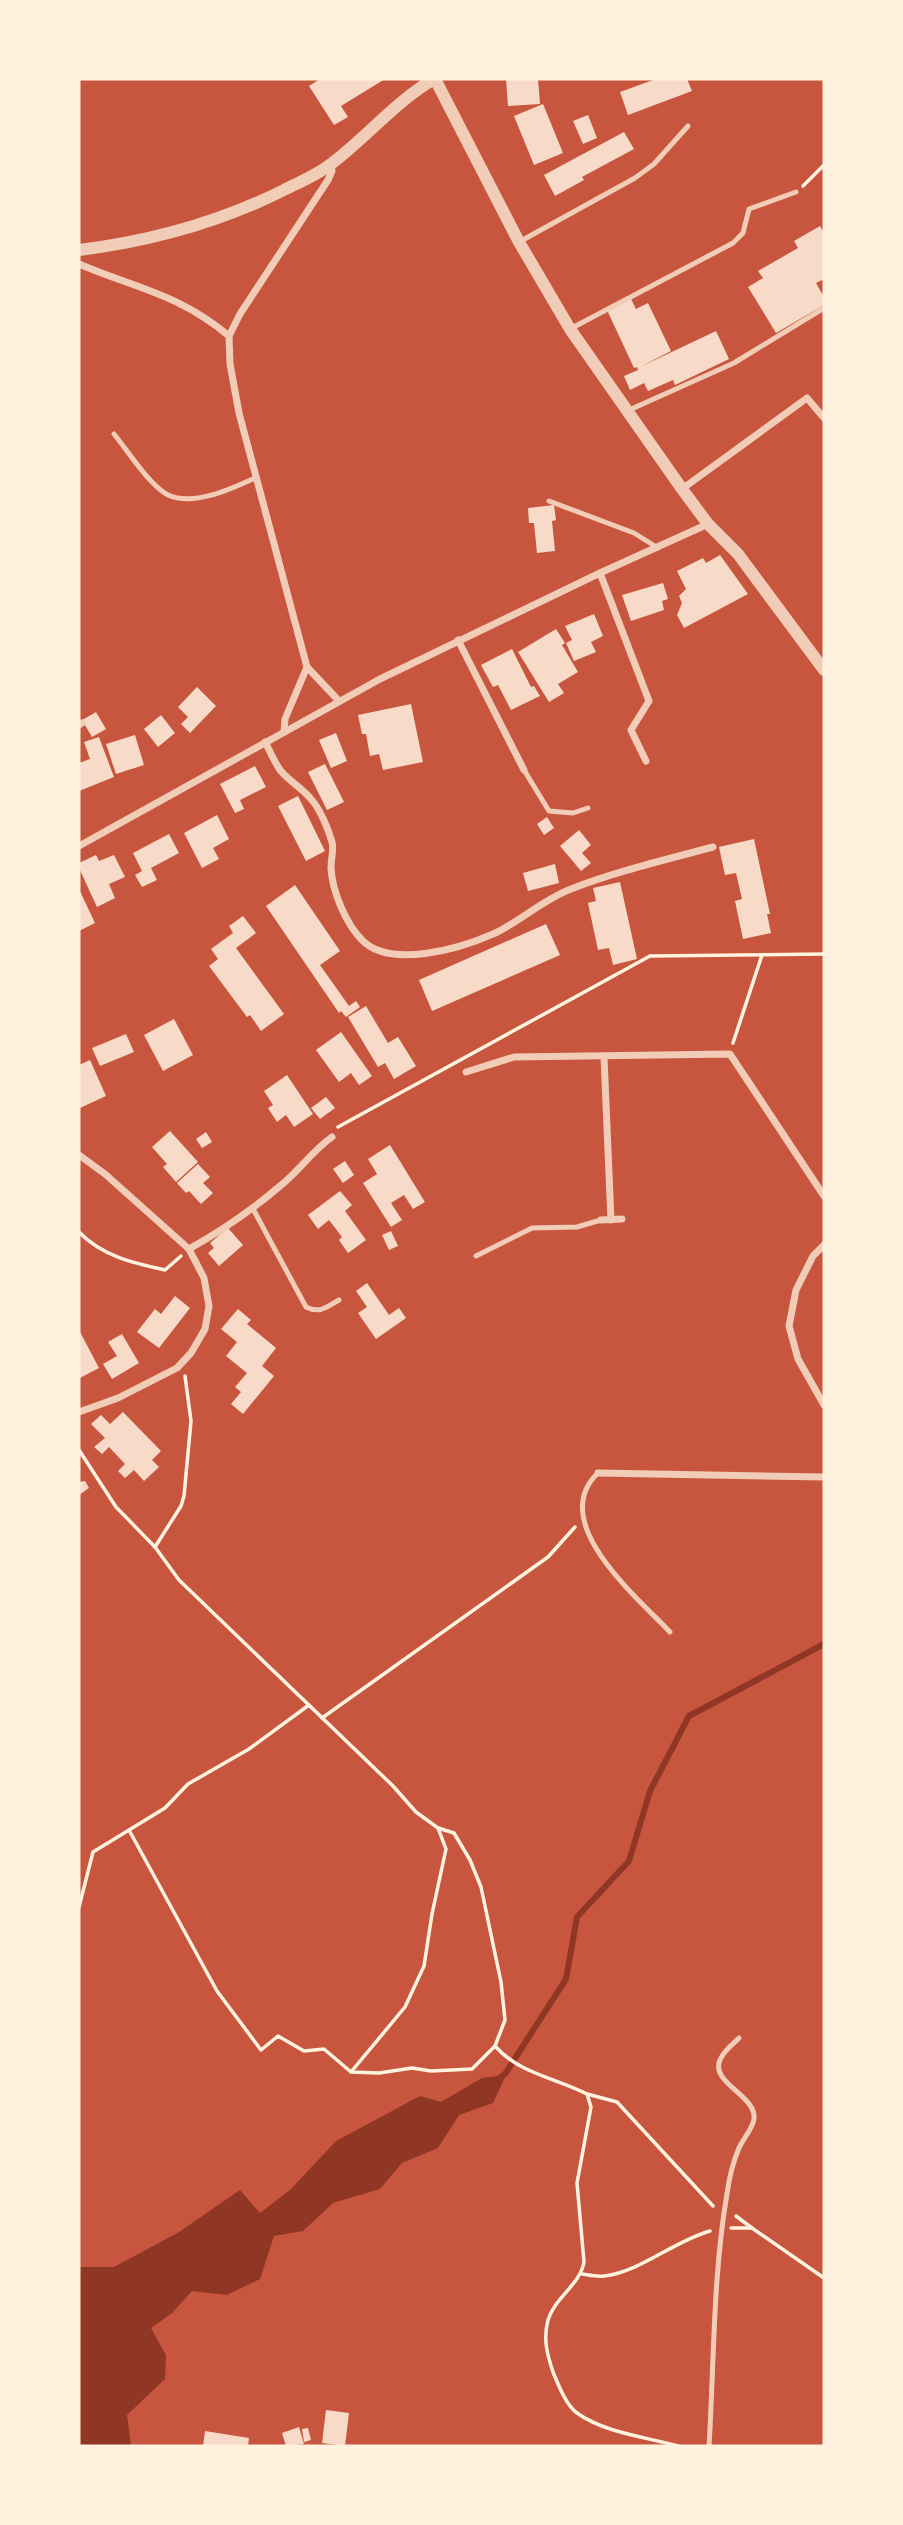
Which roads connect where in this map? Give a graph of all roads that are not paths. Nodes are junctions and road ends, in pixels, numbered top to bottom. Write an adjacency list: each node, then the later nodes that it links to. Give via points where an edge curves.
1 (435, 79): 3 (street); 5 (street)
2 (688, 126): 5 (lane, via 635,178)
3 (331, 164): 6 (street, via 251,206 204,224 131,243); 10 (street, via 328,180)
4 (796, 192): 9 (lane, via 749,209 743,233 733,243)
5 (519, 243): 9 (street)
6 (79, 250)
7 (79, 264): 10 (street, via 172,299)
8 (824, 308): 11 (lane, via 734,363)
9 (570, 329): 11 (street)
10 (229, 336): 14 (street, via 234,387)
11 (626, 411): 15 (street)
12 (824, 418): 15 (street, via 807,398)
13 (114, 434): 14 (lane, via 169,495 215,496)
14 (257, 477): 21 (street)
15 (682, 489): 17 (street)
16 (549, 501): 18 (lane, via 634,533)
17 (708, 524): 18 (street); 22 (street, via 738,554)
18 (658, 548): 19 (street)
19 (600, 573): 20 (street); 26 (street, via 649,701 631,730)
20 (458, 640): 23 (street); 27 (street)
21 (307, 667): 23 (street); 24 (street)
22 (824, 670)
23 (339, 701): 24 (street)
24 (284, 732): 25 (street)
25 (265, 741): 29 (street); 30 (street, via 280,769 317,808 334,852 331,868 339,902 354,931 363,942 387,955 427,953 464,944 495,933 567,890)
26 (646, 761)
27 (524, 770): 28 (lane, via 549,811 573,813)
28 (588, 808)
29 (79, 846)
30 (713, 847)
31 (604, 1057): 32 (street, via 514,1058); 35 (street, via 730,1054); 39 (street)
32 (466, 1072)
33 (332, 1136): 36 (street)
34 (79, 1155): 41 (street)
35 (824, 1196)
36 (252, 1207): 41 (street); 43 (lane, via 306,1307 321,1311)
37 (622, 1219): 39 (street)
38 (600, 1220): 39 (street); 42 (lane, via 577,1227 532,1228)
39 (611, 1220)
40 (824, 1245): 44 (street, via 813,1256 796,1290 789,1326 798,1359)
41 (189, 1249): 45 (street, via 208,1293 208,1316 198,1342 177,1368)
42 (476, 1256)
43 (339, 1300)
44 (824, 1405)
45 (79, 1412)
46 (598, 1473): 47 (street); 48 (lane, via 580,1503 603,1562)
47 (824, 1477)
48 (670, 1632)
49 (739, 2038): 50 (lane, via 718,2067 747,2101 754,2121 736,2159 725,2211)
50 (709, 2446)

